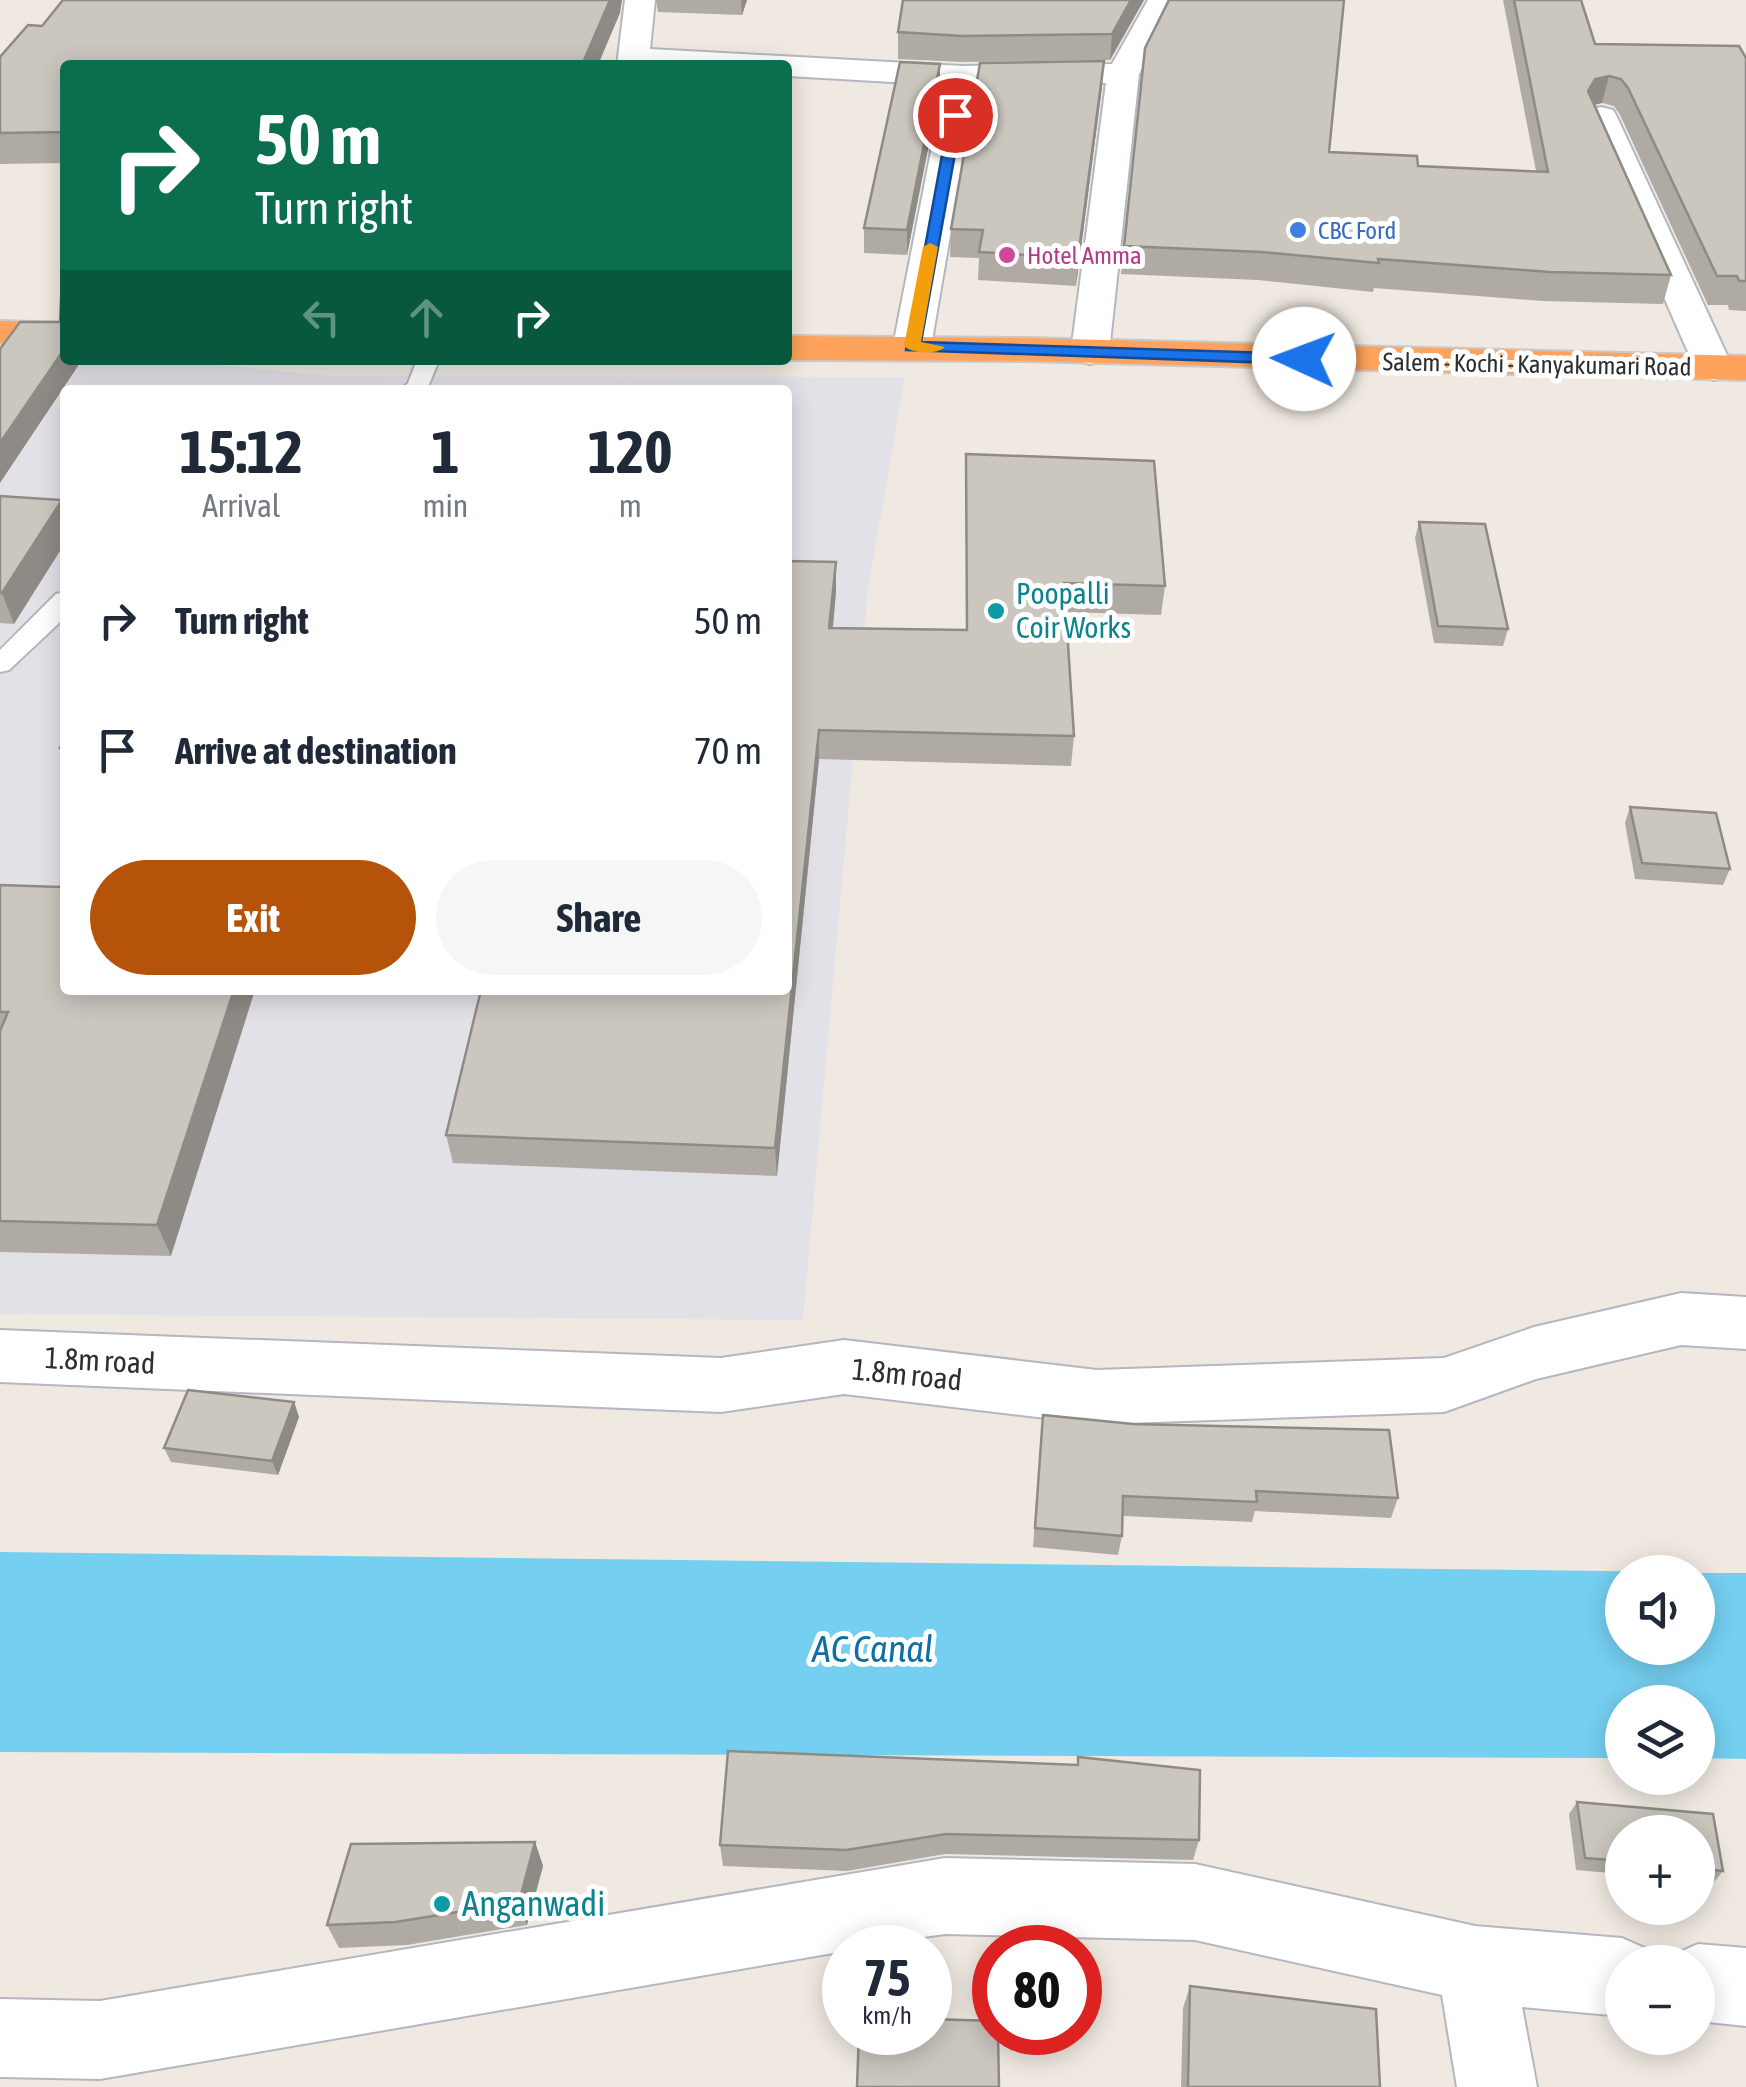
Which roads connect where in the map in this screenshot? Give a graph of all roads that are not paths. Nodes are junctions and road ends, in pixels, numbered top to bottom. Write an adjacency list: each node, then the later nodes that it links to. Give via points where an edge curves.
1 (640, 0): 3 (street)
2 (1163, 0): 5 (street)
3 (634, 60)
4 (792, 69): 6 (street)
5 (1123, 74): 6 (street); 12 (street)
6 (962, 76): 10 (street)
7 (1602, 117): 13 (street)
8 (0, 332): 9 (highway)
9 (60, 334)
10 (912, 346): 11 (highway, Salem - Kochi - Kanyakumari Road); 12 (highway, Salem - Kochi - Kanyakumari Road)
11 (792, 348)
12 (1090, 352): 13 (highway, Salem - Kochi - Kanyakumari Road)
13 (1730, 368)
14 (60, 604): 15 (lane)
15 (0, 664)
16 (1746, 1322): 17 (street, 1.8m road, via 1681,1319 1534,1352 1444,1385 1097,1397 844,1367 721,1385)
17 (0, 1356)
18 (1475, 1964): 19 (street); 22 (street, via 1194,1902 945,1896 100,2040); 23 (street)
19 (1605, 1975)
20 (1715, 1984): 21 (street)
21 (1746, 1987)
22 (0, 2038)
23 (1496, 2087)

